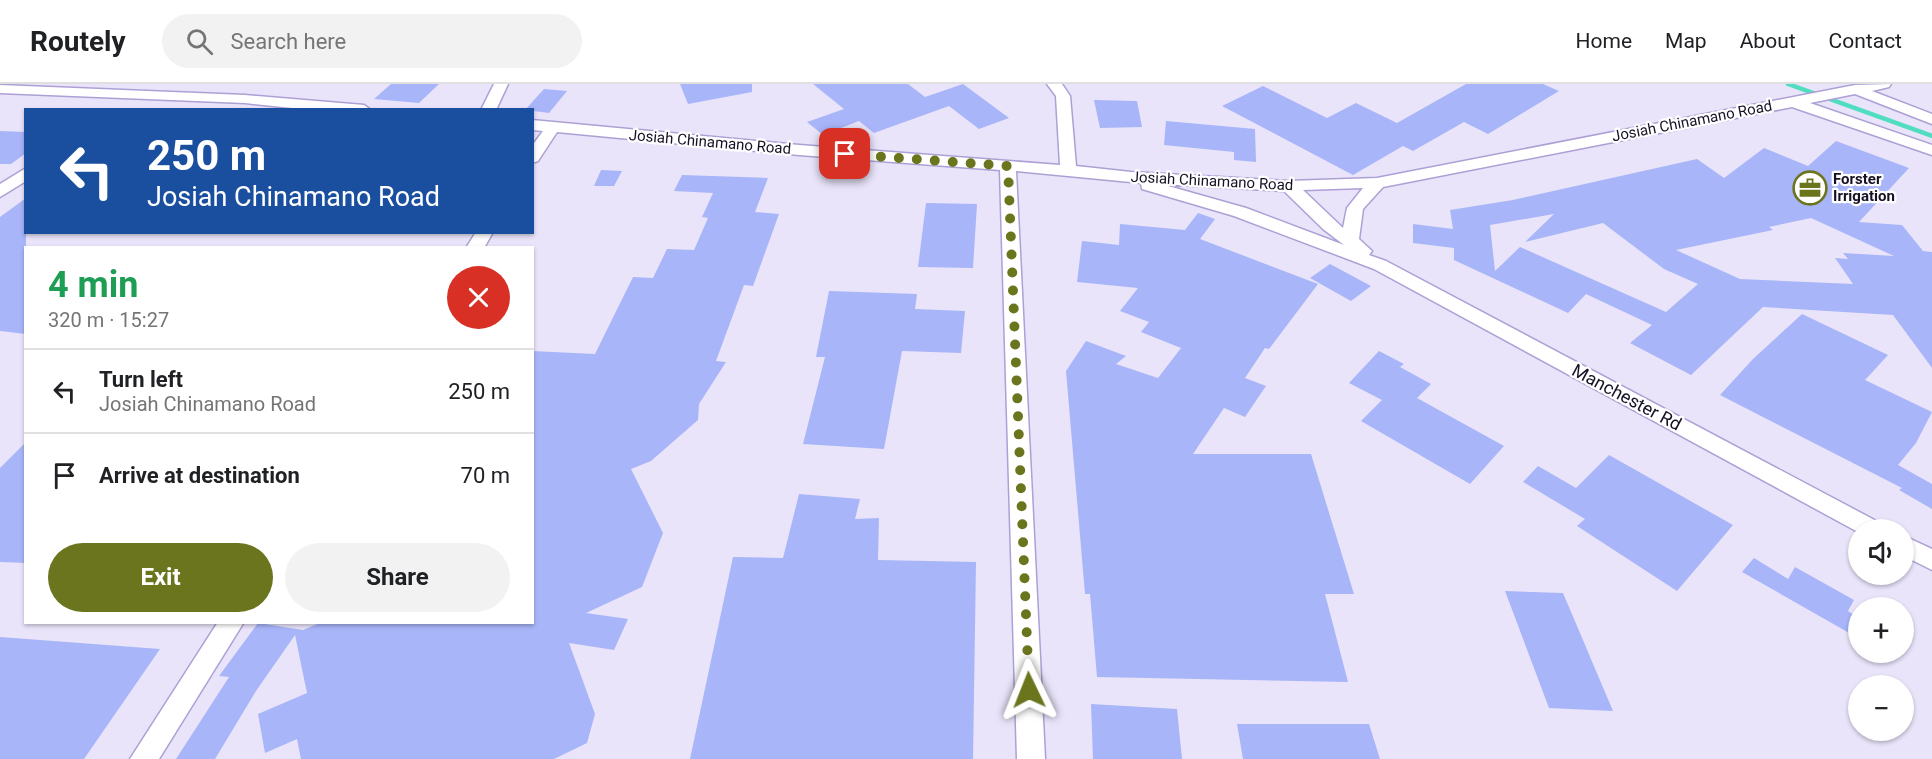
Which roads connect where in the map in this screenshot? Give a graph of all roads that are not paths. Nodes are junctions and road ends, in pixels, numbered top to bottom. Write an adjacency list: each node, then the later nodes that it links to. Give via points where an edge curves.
1 (501, 84): 10 (street)
2 (1054, 84): 17 (street, via 1063,96)
3 (1884, 84): 5 (street, Josiah Chinamano Road)
4 (0, 89): 6 (street)
5 (1854, 89): 7 (street, Josiah Chinamano Road); 11 (street)
6 (129, 93): 8 (street); 9 (street)
7 (1795, 101): 14 (street); 20 (street, Josiah Chinamano Road)
8 (110, 108)
9 (336, 108)
10 (489, 108)
11 (1932, 119)
12 (534, 125): 13 (street, Josiah Chinamano Road)
13 (553, 127): 15 (street); 16 (street, Josiah Chinamano Road)
14 (1932, 150)
15 (534, 155)
16 (1008, 166): 17 (street, Josiah Chinamano Road); 30 (street)
17 (1068, 170): 19 (street, Josiah Chinamano Road)
18 (24, 174): 22 (street)
19 (1131, 177): 21 (street, Josiah Chinamano Road); 24 (street, via 1155,188 1240,212)
20 (1377, 183): 21 (street, Josiah Chinamano Road); 23 (street, via 1355,208)
21 (1289, 186): 23 (street)
22 (0, 192)
23 (1350, 241): 24 (street)
24 (1380, 265): 25 (street, Manchester Rd)
25 (1853, 519)
26 (1914, 550): 27 (street)
27 (1932, 560)
28 (231, 624): 29 (street)
29 (144, 759)
30 (1031, 759)

